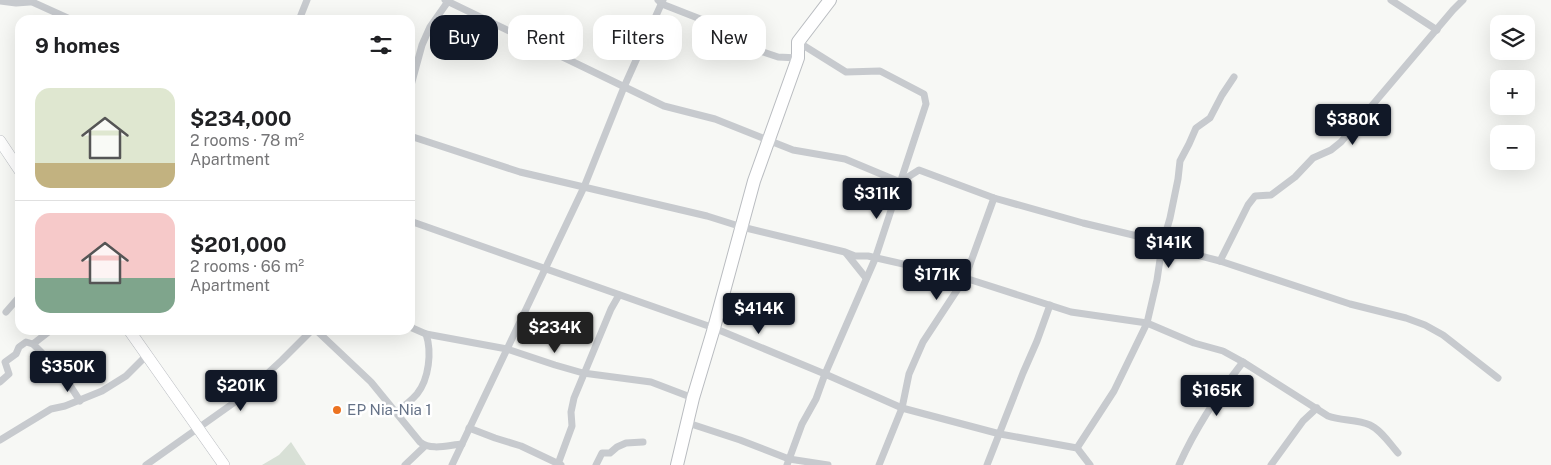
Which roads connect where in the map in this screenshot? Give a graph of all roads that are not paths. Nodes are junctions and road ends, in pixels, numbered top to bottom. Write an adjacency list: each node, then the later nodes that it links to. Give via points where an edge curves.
1 (307, 0): 10 (street)
2 (447, 0): 14 (street, via 430,27); 16 (street)
3 (830, 0): 12 (highway)
4 (1391, 0): 11 (street)
5 (1463, 0): 11 (street)
6 (0, 1): 7 (street)
7 (29, 1): 9 (street)
8 (661, 1): 13 (street, via 730,31 739,44 778,57); 16 (street)
9 (61, 15)
10 (301, 15)
11 (1437, 30): 29 (street, via 1341,142 1313,158 1271,195 1255,196)
12 (798, 42): 13 (highway); 21 (street, via 846,72 880,71 924,94 926,104)
13 (798, 58): 18 (highway)
14 (415, 71)
15 (1234, 77): 26 (street, via 1210,118 1196,128 1180,161)
16 (624, 87): 18 (street, via 664,106 716,119); 22 (street)
17 (415, 138): 22 (street, via 511,169)
18 (769, 139): 21 (street, via 793,150 846,159); 25 (highway)
19 (0, 141): 20 (main road)
20 (15, 164)
21 (900, 182): 23 (street, via 919,170); 28 (street)
22 (584, 188): 25 (street, via 708,216); 30 (street)
23 (994, 198): 26 (street, via 1158,241); 32 (street)
24 (415, 223): 30 (street)
25 (742, 227): 27 (street); 38 (highway)
26 (1162, 246): 29 (street); 37 (street)
27 (845, 252): 28 (street); 31 (street)
28 (874, 258): 31 (street); 32 (street)
29 (1220, 261): 51 (street, via 1425,325)
30 (546, 268): 33 (street); 46 (street)
31 (866, 278): 50 (street)
32 (965, 278): 35 (street); 55 (street, via 923,342 909,374)
33 (619, 295): 38 (street); 49 (street)
34 (15, 302): 36 (street)
35 (1050, 305): 37 (street, via 1071,312); 61 (street)
36 (6, 312)
37 (1147, 323): 48 (street, via 1194,343 1223,351); 66 (street, via 1114,391)
38 (714, 328): 50 (street); 53 (highway)
39 (415, 329): 40 (street)
40 (426, 334): 46 (street); 57 (street, via 429,344 424,382 412,399)
41 (45, 335): 45 (street)
42 (132, 335): 47 (main road)
43 (309, 335): 60 (street, via 242,397)
44 (319, 335): 57 (street, via 371,382)
45 (33, 344): 52 (street, via 26,342 5,362 9,374); 54 (street, via 62,373)
46 (507, 349): 49 (street); 59 (street)
47 (146, 356): 54 (street, via 126,376); 60 (main road)
48 (1243, 362): 56 (street); 81 (street, via 1219,392)
49 (583, 373): 53 (street, via 651,382); 74 (street, via 572,406 572,426)
50 (825, 374): 55 (street); 69 (street)
51 (1498, 378)
52 (0, 382)
53 (693, 398): 58 (highway)
54 (80, 401): 62 (street, via 51,409)
55 (902, 408): 61 (street); 78 (street)
56 (1317, 408): 67 (street, via 1335,419 1371,426); 82 (street, via 1303,421)
57 (396, 412): 65 (street)
58 (688, 423): 69 (street, via 740,440); 76 (highway)
59 (469, 428): 64 (street); 74 (street, via 521,446)
60 (198, 430): 70 (street); 71 (main road)
61 (1000, 434): 66 (street); 79 (street)
62 (2, 437)
63 (643, 442): 75 (street, via 626,443 602,454)
64 (462, 444): 65 (street); 68 (street)
65 (425, 446): 72 (street)
66 (1077, 448): 80 (street)
67 (1398, 453)
68 (453, 462): 73 (street)
69 (788, 462): 77 (street)
70 (146, 465)
71 (224, 465)
72 (405, 465)
73 (462, 465)
74 (559, 465)
75 (596, 465)
76 (677, 465)
77 (828, 465)
78 (879, 465)
79 (987, 465)
80 (1090, 465)
81 (1179, 465)
82 (1271, 465)

